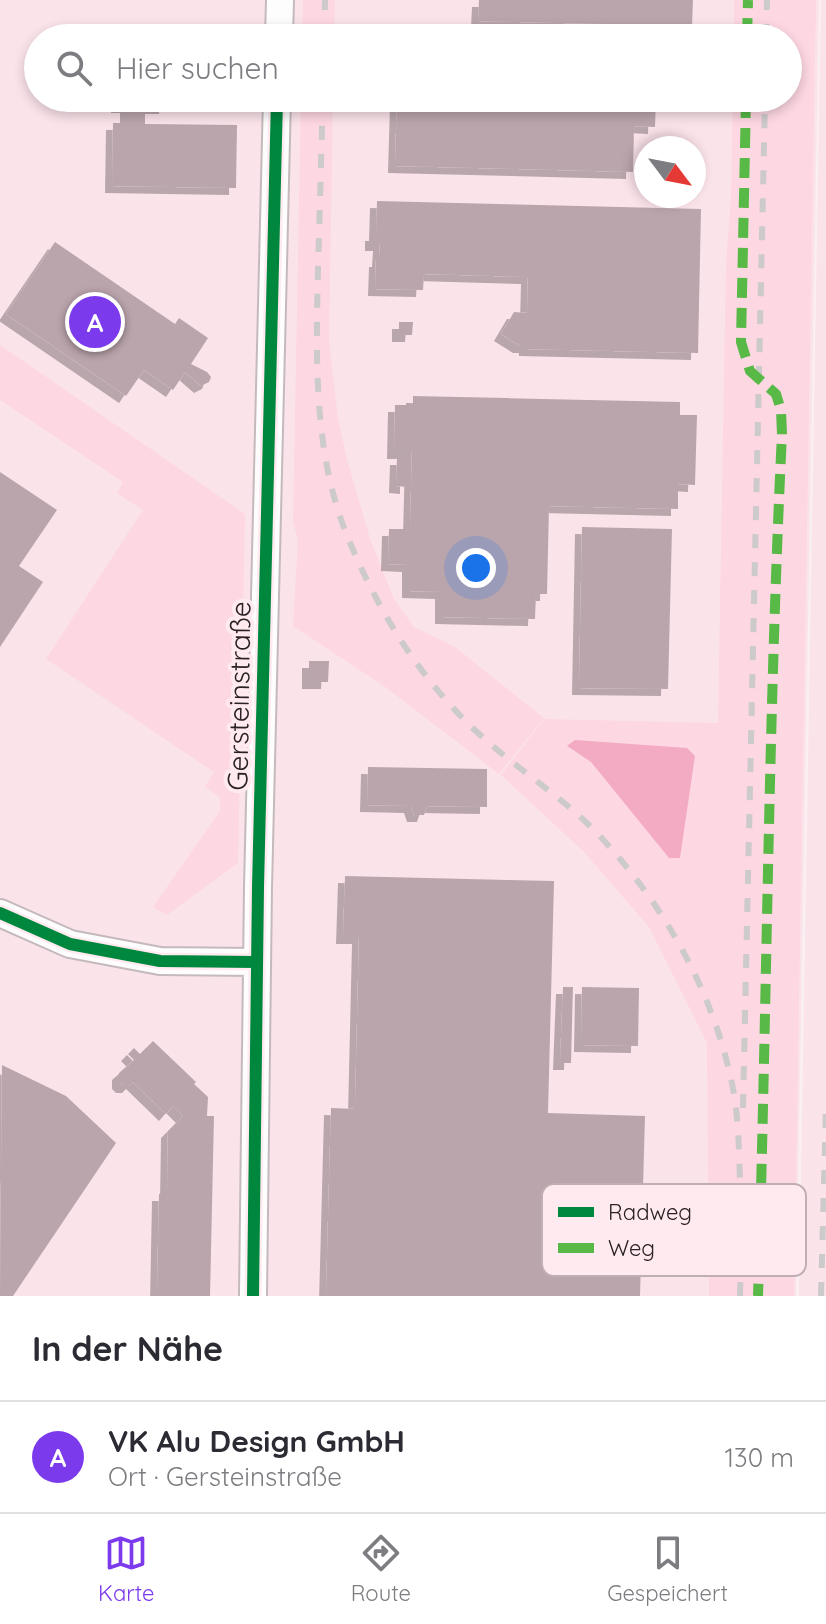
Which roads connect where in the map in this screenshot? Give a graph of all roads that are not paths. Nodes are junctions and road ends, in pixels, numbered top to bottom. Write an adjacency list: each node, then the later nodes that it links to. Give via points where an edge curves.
1 (280, 0): 2 (street)
2 (279, 24)
3 (277, 112): 5 (street, Gersteinstraße)
4 (0, 913): 5 (street, via 70,944 160,961)
5 (257, 962): 6 (street, Gersteinstraße)
6 (253, 1296)

